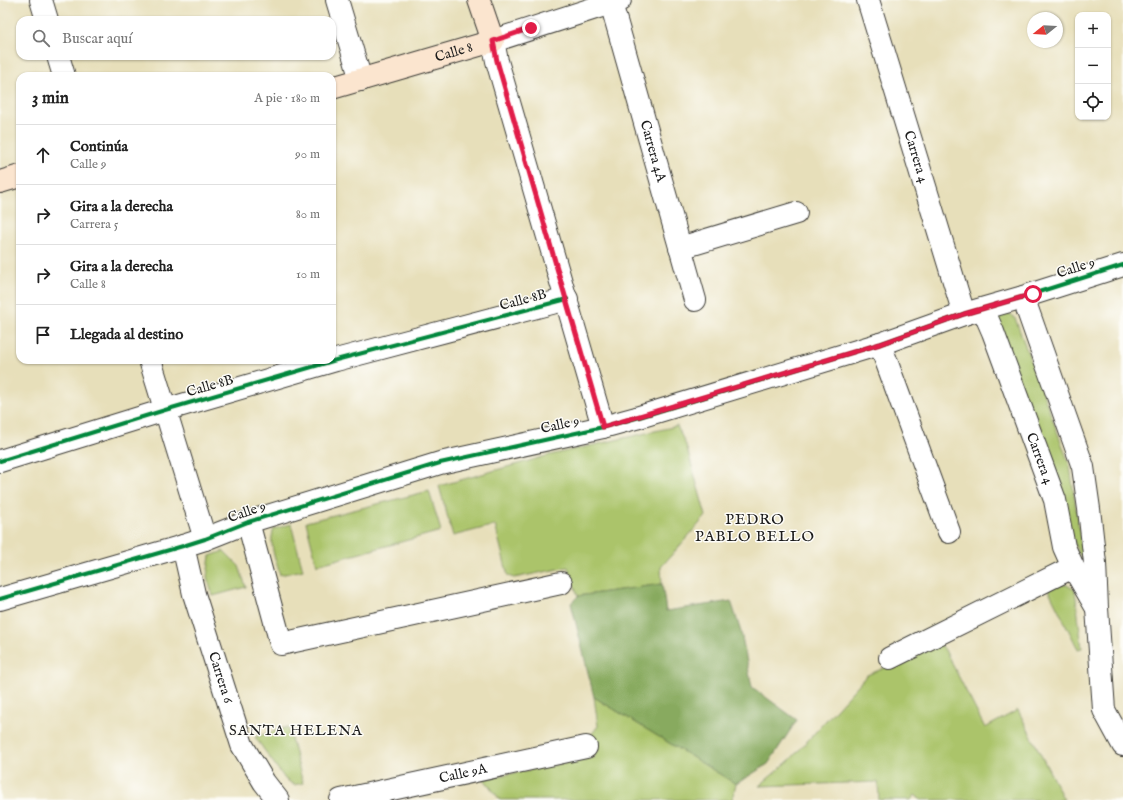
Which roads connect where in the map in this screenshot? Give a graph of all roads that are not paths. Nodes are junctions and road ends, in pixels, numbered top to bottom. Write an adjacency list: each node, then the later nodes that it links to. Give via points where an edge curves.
1 (41, 0): 6 (street)
2 (337, 0): 10 (street)
3 (479, 0): 7 (main road)
4 (868, 0): 20 (street, Carrera 4)
5 (615, 2): 7 (street, Calle 8); 15 (street, Carrera 4A)
6 (46, 16)
7 (493, 41): 10 (main road, Calle 8); 18 (street)
8 (59, 60): 9 (street)
9 (63, 72)
10 (361, 80): 11 (main road, Calle 8)
11 (336, 87)
12 (16, 177): 13 (main road)
13 (0, 182)
14 (796, 213): 15 (street)
15 (680, 248): 19 (street, Carrera 4A)
16 (1123, 265): 17 (street, Calle 9)
17 (1023, 297): 20 (street, Calle 9); 35 (street, Carrera 4, via 1083,467 1095,563)
18 (566, 300): 22 (street, Calle 8B); 26 (street)
19 (695, 300)
20 (973, 311): 21 (street, Calle 9); 32 (street, Carrera 4, via 993,332 1055,500 1064,547)
21 (880, 344): 26 (street, Calle 9); 29 (street)
22 (336, 360)
23 (151, 364): 25 (street)
24 (322, 364): 25 (street, Calle 8B)
25 (165, 410): 27 (street, Calle 8B); 30 (street)
26 (603, 427): 28 (street, Calle 9, via 440,463)
27 (0, 461)
28 (248, 522): 30 (street, Calle 9); 33 (street, via 281,644)
29 (949, 532)
30 (205, 539): 31 (street, Calle 9)
31 (183, 546): 34 (street, Calle 9); 39 (street, Carrera 6, via 194,594 242,745)
32 (1073, 567): 35 (street, Carrera 4); 36 (street)
33 (561, 583)
34 (0, 600)
35 (1097, 608): 37 (street, Carrera 4, via 1104,710)
36 (890, 658)
37 (1123, 745)
38 (586, 747): 40 (street, Calle 9A)
39 (278, 800)
40 (341, 800)

